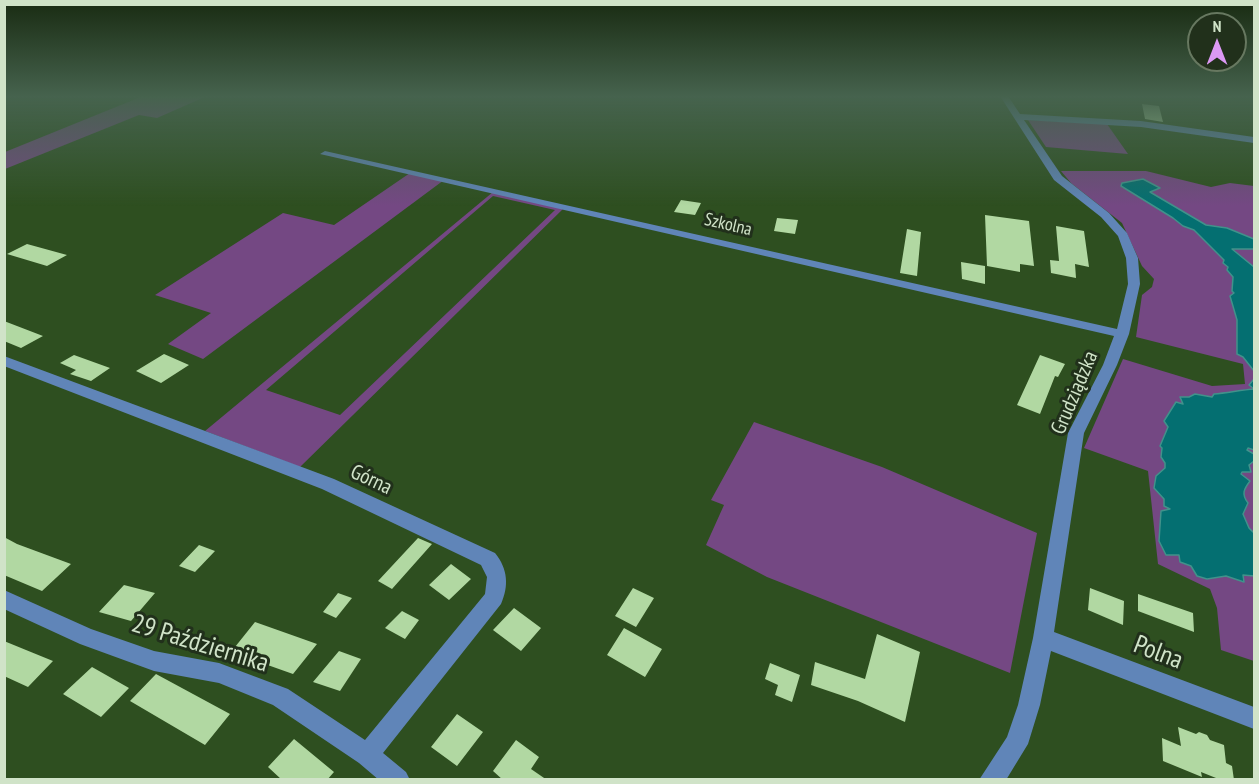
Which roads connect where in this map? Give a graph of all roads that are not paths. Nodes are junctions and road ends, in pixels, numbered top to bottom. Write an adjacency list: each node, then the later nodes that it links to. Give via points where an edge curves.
1 (1030, 133): 5 (street, Grudziądzka, via 1058,178 1105,215 1128,243 1134,284)
2 (1202, 133): 3 (street)
3 (1254, 140)
4 (325, 153): 5 (street, Szkolna)
5 (1122, 334): 8 (street, Grudziądzka, via 1076,433)
6 (4, 361): 10 (street, Górna, via 328,484 488,559 496,568 494,598)
7 (4, 599): 10 (street, 29 Października, via 87,638 154,661 219,673 280,697)
8 (1043, 638): 9 (street, Polna); 12 (street, Grudziądzka, via 1016,744)
9 (1254, 718)
10 (368, 755): 11 (street, 29 Października)
11 (398, 780)
12 (991, 780)

